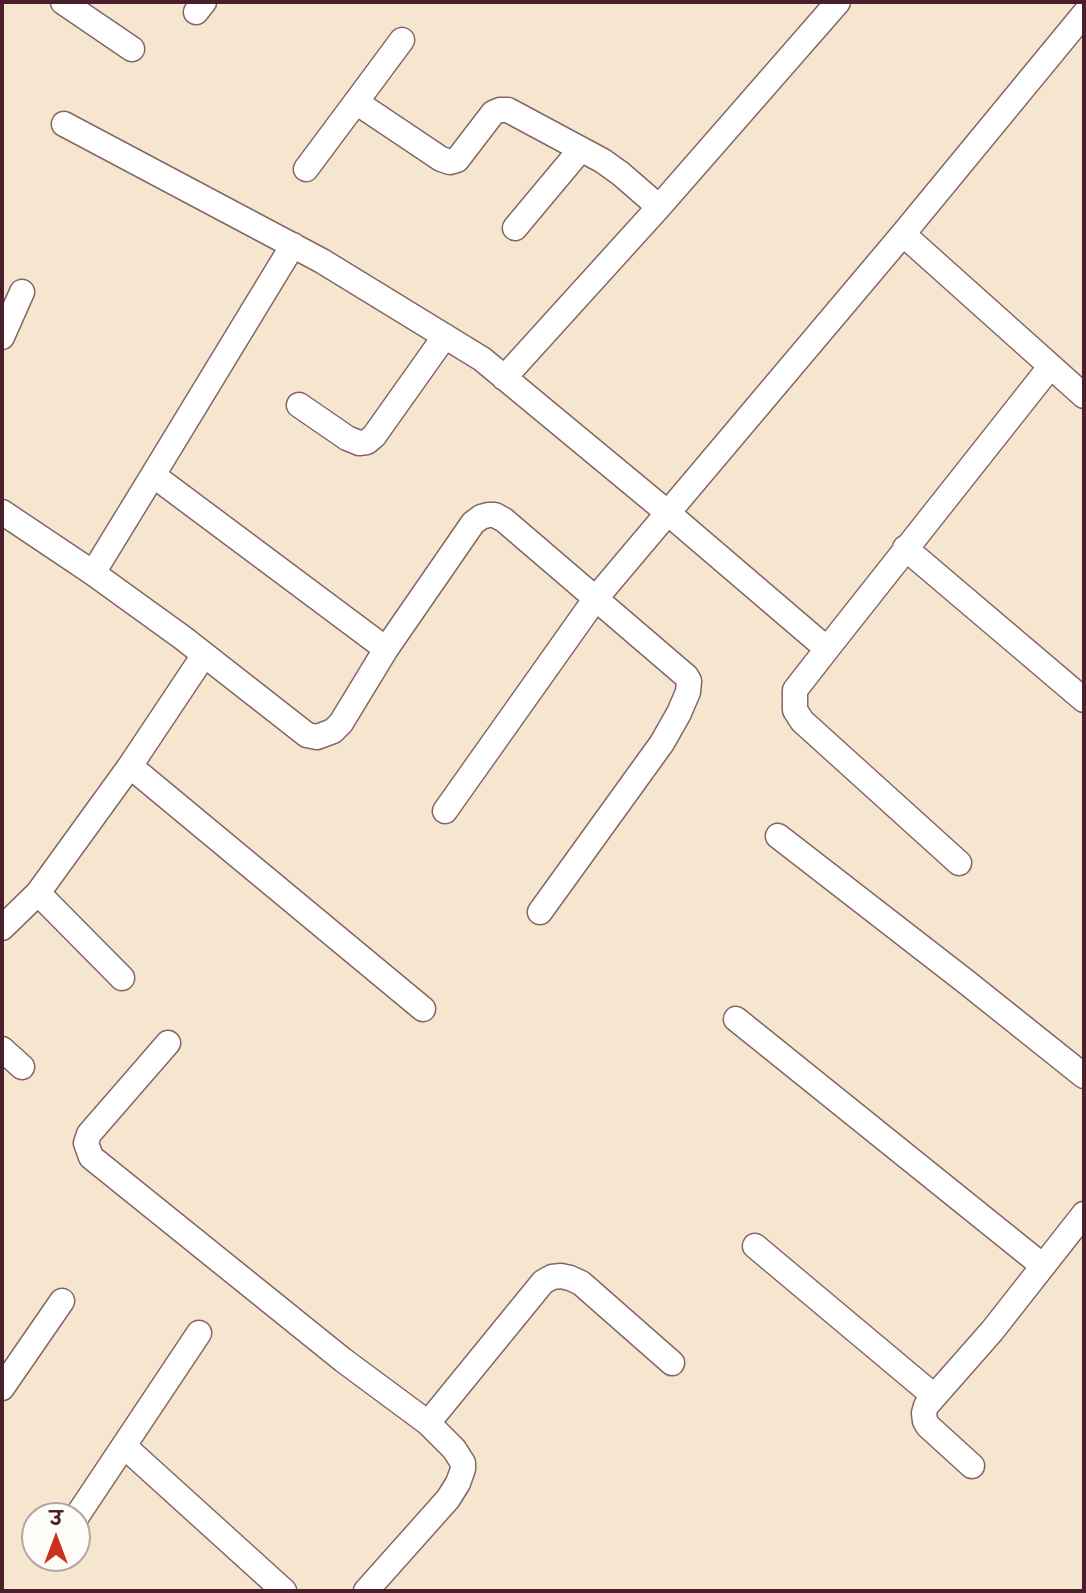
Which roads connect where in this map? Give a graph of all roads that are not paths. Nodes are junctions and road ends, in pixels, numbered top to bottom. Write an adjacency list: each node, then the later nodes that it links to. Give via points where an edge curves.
1 (63, 2): 5 (street)
2 (838, 2): 10 (street)
3 (1084, 15): 12 (street)
4 (402, 40): 6 (street)
5 (132, 49)
6 (356, 102): 8 (street, via 450,162 457,160 500,110); 9 (street)
7 (64, 124): 13 (street)
8 (581, 149): 10 (street, via 621,174); 11 (street)
9 (306, 169)
10 (659, 207): 18 (street)
11 (515, 228)
12 (903, 234): 17 (street); 23 (street)
13 (293, 245): 15 (street); 21 (street)
14 (22, 292): 16 (street)
15 (445, 336): 18 (street); 20 (street, via 367,442 347,438)
16 (2, 337)
17 (1050, 367): 19 (street); 24 (street)
18 (504, 378): 23 (street)
19 (1084, 397)
20 (299, 405)
21 (153, 475): 25 (street); 27 (street)
22 (2, 512): 25 (street)
23 (668, 513): 26 (street); 28 (street)
24 (905, 548): 28 (street); 30 (street)
25 (93, 573): 29 (street)
26 (596, 598): 27 (street, via 504,520 488,515 474,523); 32 (street); 36 (street, via 686,676 690,686 662,743)
27 (386, 649): 29 (street, via 341,723 317,737 307,735)
28 (827, 649): 34 (street, via 795,690 795,710)
29 (204, 655): 31 (street)
30 (1084, 700)
31 (130, 766): 35 (street); 39 (street)
32 (445, 811)
33 (778, 836): 44 (street)
34 (959, 863)
35 (38, 893): 37 (street); 38 (street)
36 (540, 912)
37 (2, 928)
38 (122, 978)
39 (423, 1009)
40 (736, 1019): 47 (street)
41 (168, 1043): 53 (street, via 89,1134 86,1143 92,1157)
42 (2, 1049): 43 (street)
43 (22, 1067)
44 (1084, 1076)
45 (1084, 1214): 47 (street)
46 (755, 1246): 52 (street)
47 (1043, 1266): 52 (street)
48 (62, 1301): 51 (street)
49 (200, 1333): 54 (street)
50 (672, 1363): 53 (street, via 581,1283 552,1277 543,1282)
51 (2, 1388)
52 (934, 1396): 55 (street, via 926,1406 925,1421)
53 (428, 1423): 58 (street, via 463,1463 458,1483)
54 (124, 1446): 56 (street); 57 (street)
55 (972, 1466)
56 (86, 1502)
57 (284, 1591)
58 (366, 1591)

